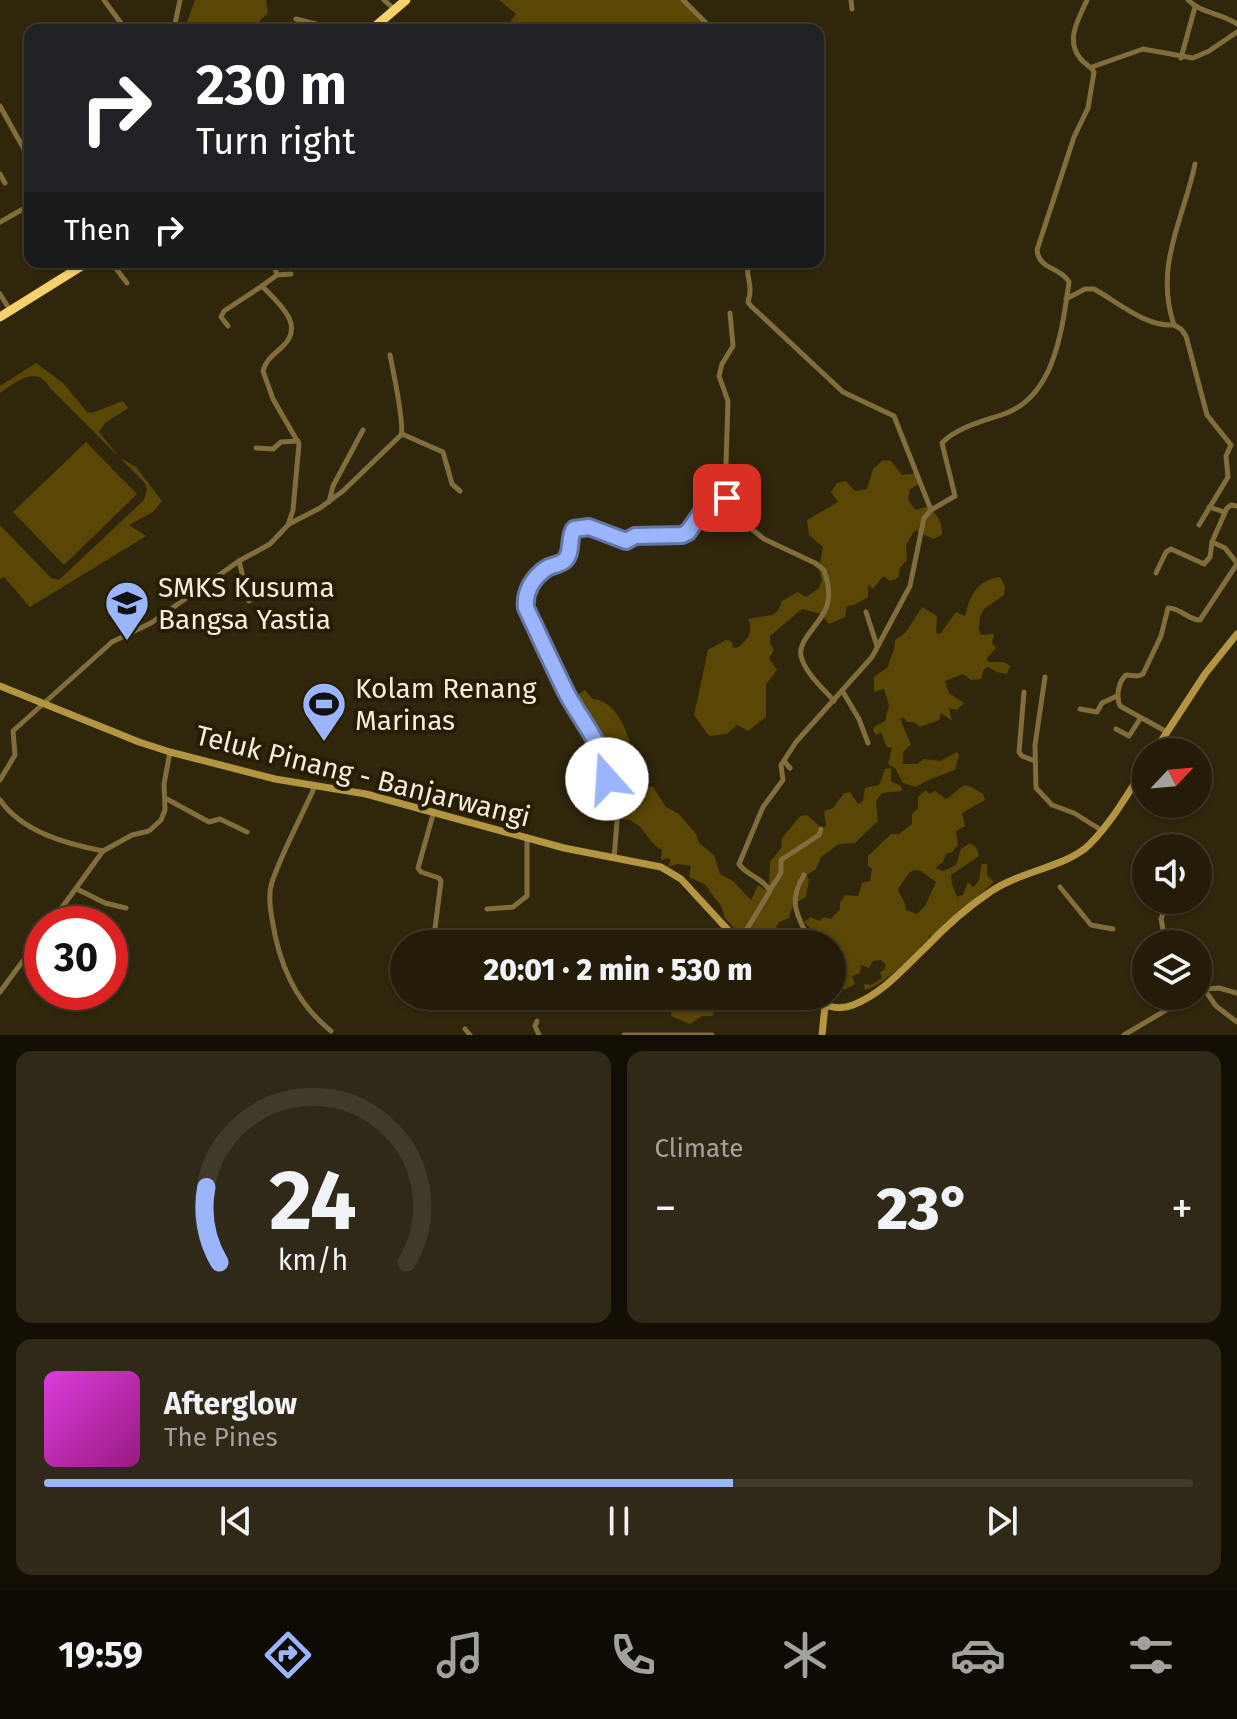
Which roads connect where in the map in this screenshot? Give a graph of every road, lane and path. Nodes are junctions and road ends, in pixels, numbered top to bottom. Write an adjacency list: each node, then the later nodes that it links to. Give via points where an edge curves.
1 (104, 0): 13 (street)
2 (180, 0): 14 (street)
3 (384, 0): 10 (street)
4 (406, 0): 10 (highway)
5 (683, 0): 17 (street)
6 (851, 0): 11 (street)
7 (1087, 0): 21 (street, via 1076,23 1074,45)
8 (1188, 0): 9 (street)
9 (1195, 7): 18 (street); 20 (street)
10 (394, 9): 16 (highway)
11 (852, 9)
12 (296, 19): 15 (street)
13 (122, 24)
14 (175, 24)
15 (316, 24)
16 (378, 24)
17 (707, 24)
18 (1237, 24)
19 (1237, 32): 20 (street, via 1202,55)
20 (1181, 58): 21 (street, via 1143,49)
21 (1092, 67): 38 (street, via 1088,108 1037,250 1042,263 1068,280)
22 (0, 106): 23 (street)
23 (24, 149)
24 (1195, 164): 42 (street, via 1165,278)
25 (0, 174): 26 (street)
26 (5, 183)
27 (24, 208): 28 (street)
28 (0, 222)
29 (78, 268): 39 (highway)
30 (116, 268): 35 (street)
31 (275, 268): 34 (street)
32 (747, 268): 54 (street, via 753,309 843,392 894,416)
33 (291, 274): 34 (street)
34 (277, 275): 36 (street)
35 (127, 283)
36 (262, 286): 43 (street, via 224,311 221,317); 47 (street, via 290,321 288,341 263,371)
37 (0, 294): 39 (street)
38 (1066, 299): 42 (street, via 1094,289 1148,320); 54 (street, via 1055,350 1037,392 1010,412 943,441 955,496)
39 (10, 310): 41 (highway)
40 (730, 313): 50 (street, via 733,346 719,376 728,401)
41 (0, 317)
42 (1174, 325): 53 (street, via 1186,336 1207,415 1231,443 1228,477)
43 (228, 326)
44 (390, 355): 46 (street)
45 (363, 430): 51 (street)
46 (402, 434): 49 (street, via 443,452 452,484); 51 (street)
47 (298, 441): 48 (street); 56 (street)
48 (256, 448)
49 (460, 491)
50 (725, 494): 71 (street, via 742,521 764,539 824,570 829,601 800,652); 94 (street, via 708,503 693,528 682,535 635,536 626,541 589,527 574,529 565,560 538,575 526,595 526,608 606,766 607,793 618,810)
51 (329, 503): 56 (street)
52 (1237, 506): 55 (street)
53 (1209, 507): 55 (street); 57 (street)
54 (931, 510): 65 (street, via 922,524 910,586)
55 (1224, 512): 58 (street)
56 (288, 525): 59 (street, via 270,544)
57 (1199, 525)
58 (1212, 542): 60 (street, via 1225,548); 61 (street, via 1204,564 1171,549)
59 (239, 561): 62 (street); 72 (street, via 151,623 116,639)
60 (1237, 564): 70 (street, via 1200,620 1166,609 1161,636 1143,674 1124,676)
61 (1156, 573)
62 (249, 601)
63 (866, 612): 65 (street)
64 (1237, 634): 76 (main road)
65 (877, 647): 68 (street)
66 (1045, 677): 81 (street)
67 (0, 686): 72 (main road, Teluk Pinang - Banjarwangi)
68 (843, 692): 71 (street); 78 (street)
69 (1024, 692): 81 (street, via 1019,752)
70 (1117, 696): 73 (street, via 1097,712); 74 (street, via 1120,706)
71 (834, 701): 80 (street)
72 (42, 703): 79 (main road, Teluk Pinang - Banjarwangi); 83 (street, via 13,731 15,755)
73 (1080, 709)
74 (1140, 719): 75 (street, via 1129,736); 76 (street)
75 (1116, 729)
76 (1167, 732): 77 (main road)
77 (1163, 738)
78 (868, 743)
79 (170, 752): 85 (main road, Teluk Pinang - Banjarwangi); 86 (street)
80 (784, 761): 82 (street); 98 (street, via 783,780 763,807 739,864)
81 (1035, 761): 90 (street, via 1034,783 1041,795)
82 (790, 768)
83 (0, 780)
84 (1132, 785): 90 (main road)
85 (315, 786): 88 (main road, Teluk Pinang - Banjarwangi); 118 (street, via 271,885 270,907 285,971 302,1001)
86 (164, 798): 91 (street, via 209,822 220,819); 93 (street, via 164,815 153,829)
87 (0, 800): 93 (street, via 24,823)
88 (434, 811): 92 (main road, Teluk Pinang - Banjarwangi); 103 (street, via 418,868 440,879)
89 (821, 829): 98 (street, via 781,860 781,873)
90 (1101, 830): 112 (main road, via 1071,858 991,891 871,996)
91 (247, 832)
92 (527, 839): 94 (main road, Teluk Pinang - Banjarwangi); 101 (street, via 527,896 513,907)
93 (103, 851): 97 (street)
94 (614, 858): 104 (main road, Teluk Pinang - Banjarwangi, via 677,875)
95 (804, 875): 106 (street, via 793,902)
96 (1060, 887): 102 (street, via 1091,925)
97 (77, 889): 99 (street); 100 (street)
98 (770, 891): 105 (street)
99 (64, 906)
100 (118, 906)
101 (487, 909)
102 (1113, 929)
103 (435, 930)
104 (728, 930)
105 (748, 930)
106 (805, 930)
107 (24, 960): 109 (street)
108 (1212, 989): 110 (street)
109 (0, 992)
110 (1237, 993)
111 (1212, 1002): 116 (street)
112 (846, 1007)
113 (825, 1010): 124 (main road)
114 (1166, 1010): 125 (street)
115 (537, 1021): 120 (street)
116 (1237, 1022)
117 (465, 1029): 119 (street)
118 (331, 1031)
119 (470, 1035)
120 (539, 1035)
121 (624, 1035): 122 (street)
122 (664, 1035): 123 (street)
123 (712, 1035)
124 (822, 1035)
125 (1124, 1035)

